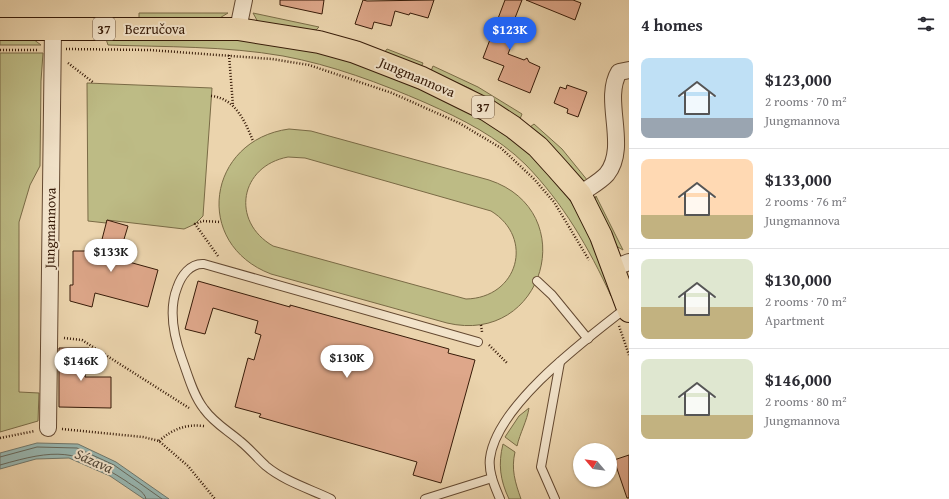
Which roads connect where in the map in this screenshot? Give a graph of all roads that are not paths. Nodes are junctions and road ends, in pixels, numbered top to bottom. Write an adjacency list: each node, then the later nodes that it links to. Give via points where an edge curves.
1 (244, 0): 2 (street)
2 (238, 29): 4 (main road, Bezručova / 37); 6 (main road, Jungmannova / 37, via 319,42 355,52 456,93 514,127 538,147)
3 (0, 30): 4 (main road, Bezručova / 37)
4 (53, 39): 13 (street, Jungmannova)
5 (629, 70): 6 (street, via 619,72 615,79 613,91 616,124 612,166 606,175)
6 (580, 194): 7 (main road, Jungmannova / 37, via 601,236)
7 (622, 265): 9 (main road, Jungmannova / 37)
8 (537, 281): 10 (lane, via 552,295)
9 (624, 311): 10 (lane)
10 (588, 339): 12 (lane)
11 (482, 342): 15 (lane, via 204,264 190,268 180,281 172,310 177,344 203,408 220,427 254,452 266,466)
12 (560, 362): 14 (lane, via 516,406 500,429 489,460); 18 (lane, via 541,467)
13 (48, 428)
14 (492, 478): 16 (lane); 17 (lane)
15 (331, 499)
16 (425, 499)
17 (500, 499)
18 (555, 499)

